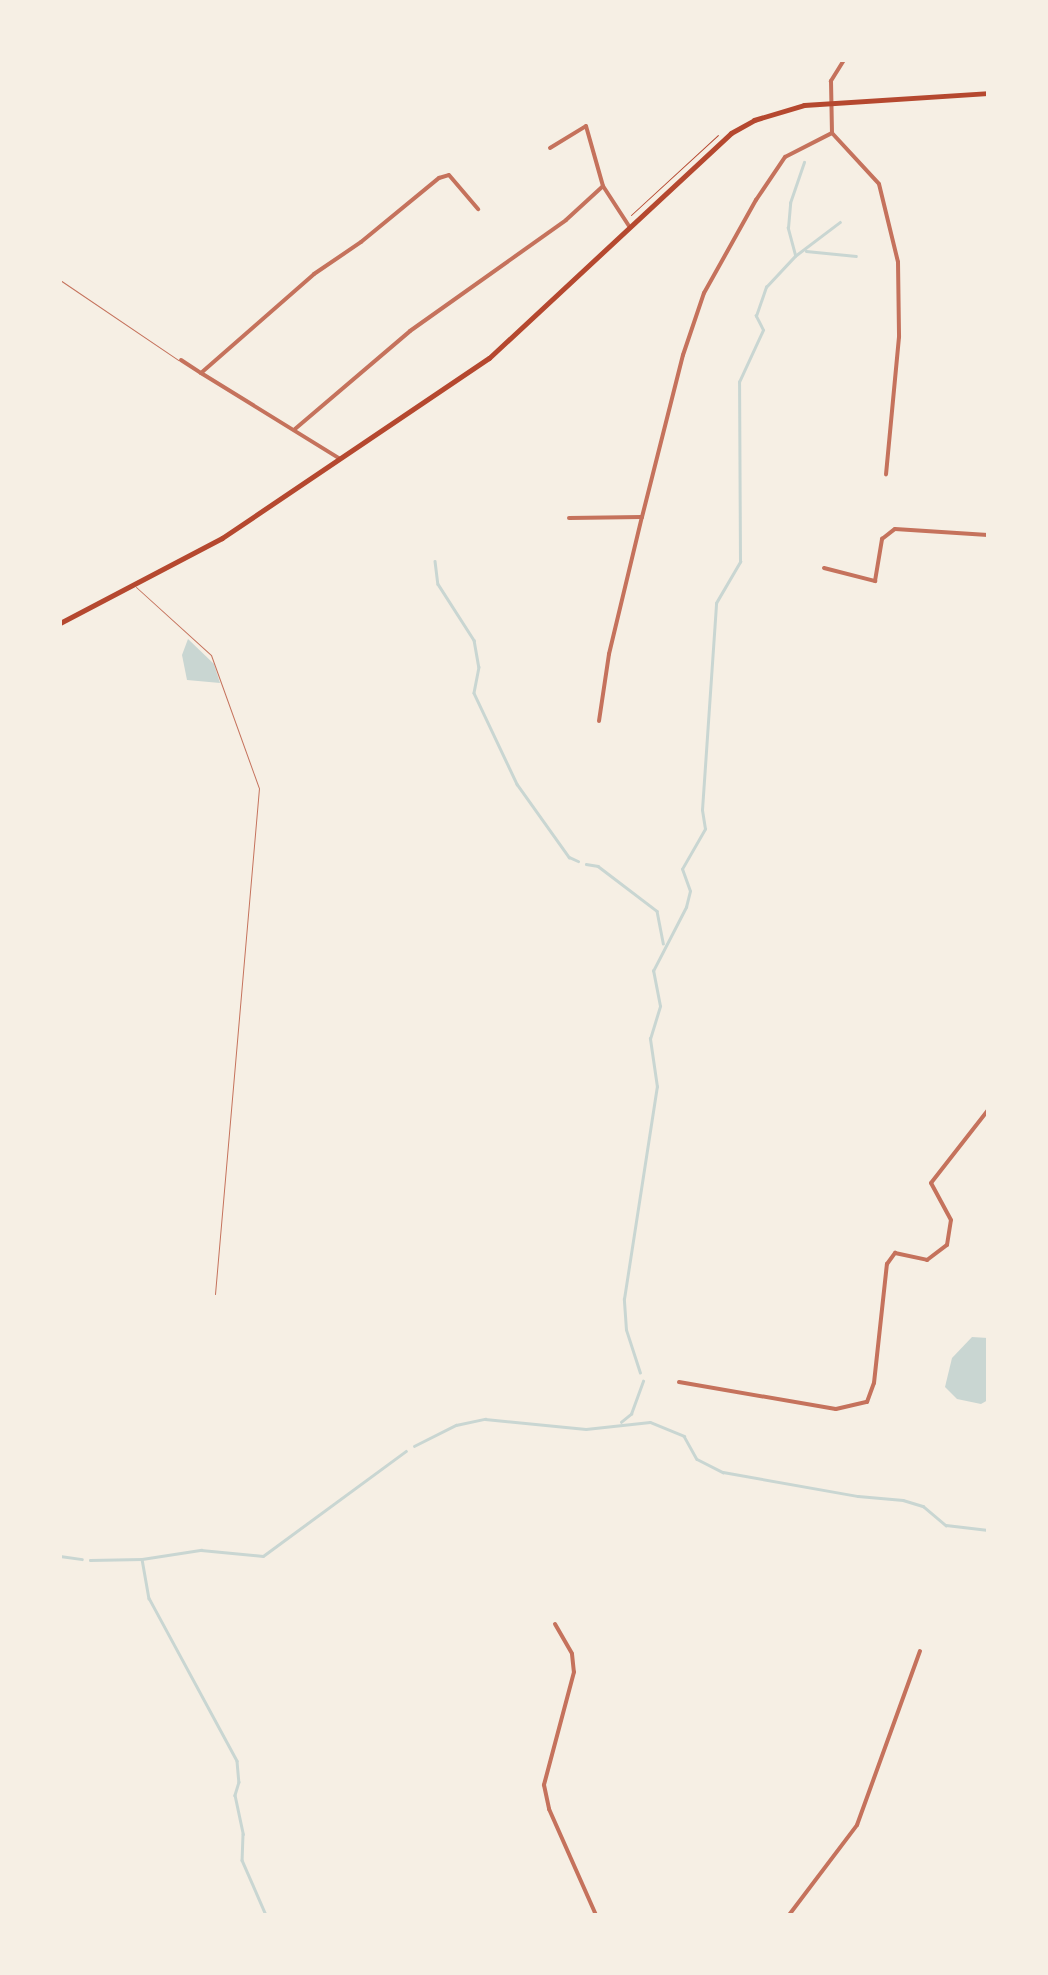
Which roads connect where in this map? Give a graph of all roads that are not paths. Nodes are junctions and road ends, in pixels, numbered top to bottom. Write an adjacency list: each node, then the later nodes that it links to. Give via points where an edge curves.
1 (844, 60): 3 (street, via 832,81)
2 (988, 93): 3 (main road)
3 (832, 103): 4 (street); 8 (main road, via 777,112 731,133)
4 (832, 133): 14 (street, via 879,184 898,262 899,337); 15 (street, via 786,157 716,267 683,356)
5 (550, 148): 6 (street, via 586,126)
6 (603, 186): 8 (street); 12 (street, via 410,332)
7 (478, 209): 11 (street, via 449,175 439,178)
8 (629, 226): 13 (main road, via 498,351)
9 (60, 280): 10 (lane)
10 (181, 360): 11 (street)
11 (201, 373): 12 (street)
12 (295, 430): 13 (street)
13 (340, 459): 19 (main road, via 222,538)
14 (886, 474)
15 (642, 517): 16 (street); 21 (street)
16 (570, 518)
17 (988, 535): 18 (street, via 888,530 875,581)
18 (824, 568)
19 (134, 585): 20 (main road); 23 (lane, via 211,655 259,788)
20 (60, 623)
21 (599, 721)
22 (988, 1110): 24 (street, via 932,1183 951,1220 947,1245 927,1260 895,1253 887,1264 867,1402 836,1409)
23 (215, 1294)
24 (679, 1382)
25 (556, 1624): 27 (street, via 574,1672 544,1786)
26 (920, 1651): 28 (street, via 857,1825)
27 (596, 1915)
28 (789, 1915)

